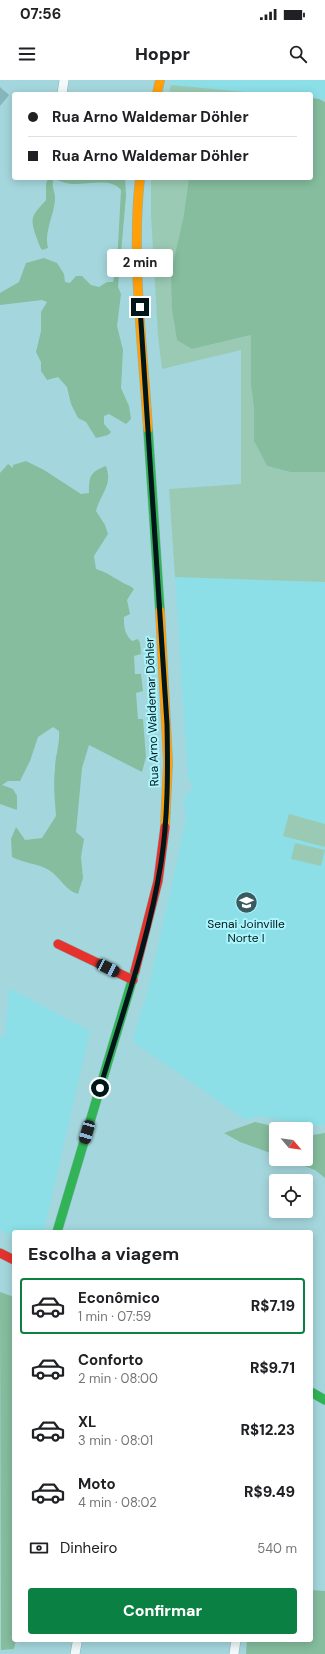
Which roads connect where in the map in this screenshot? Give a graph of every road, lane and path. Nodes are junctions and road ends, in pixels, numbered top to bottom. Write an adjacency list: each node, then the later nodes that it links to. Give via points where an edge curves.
1 (64, 80): 3 (street)
2 (160, 80): 4 (main road)
3 (62, 92)
4 (157, 92)
5 (140, 180): 7 (main road, Rua Arno Waldemar Döhler, via 137,259 168,762 165,836 160,868)
6 (58, 944): 7 (main road)
7 (133, 980): 8 (main road, Rua Arno Waldemar Döhler)
8 (58, 1230)
9 (0, 1253): 10 (main road)
10 (12, 1259)
11 (313, 1393): 12 (main road)
12 (325, 1399)
13 (236, 1642): 16 (street)
14 (77, 1643): 15 (street)
15 (75, 1654)
16 (234, 1654)

